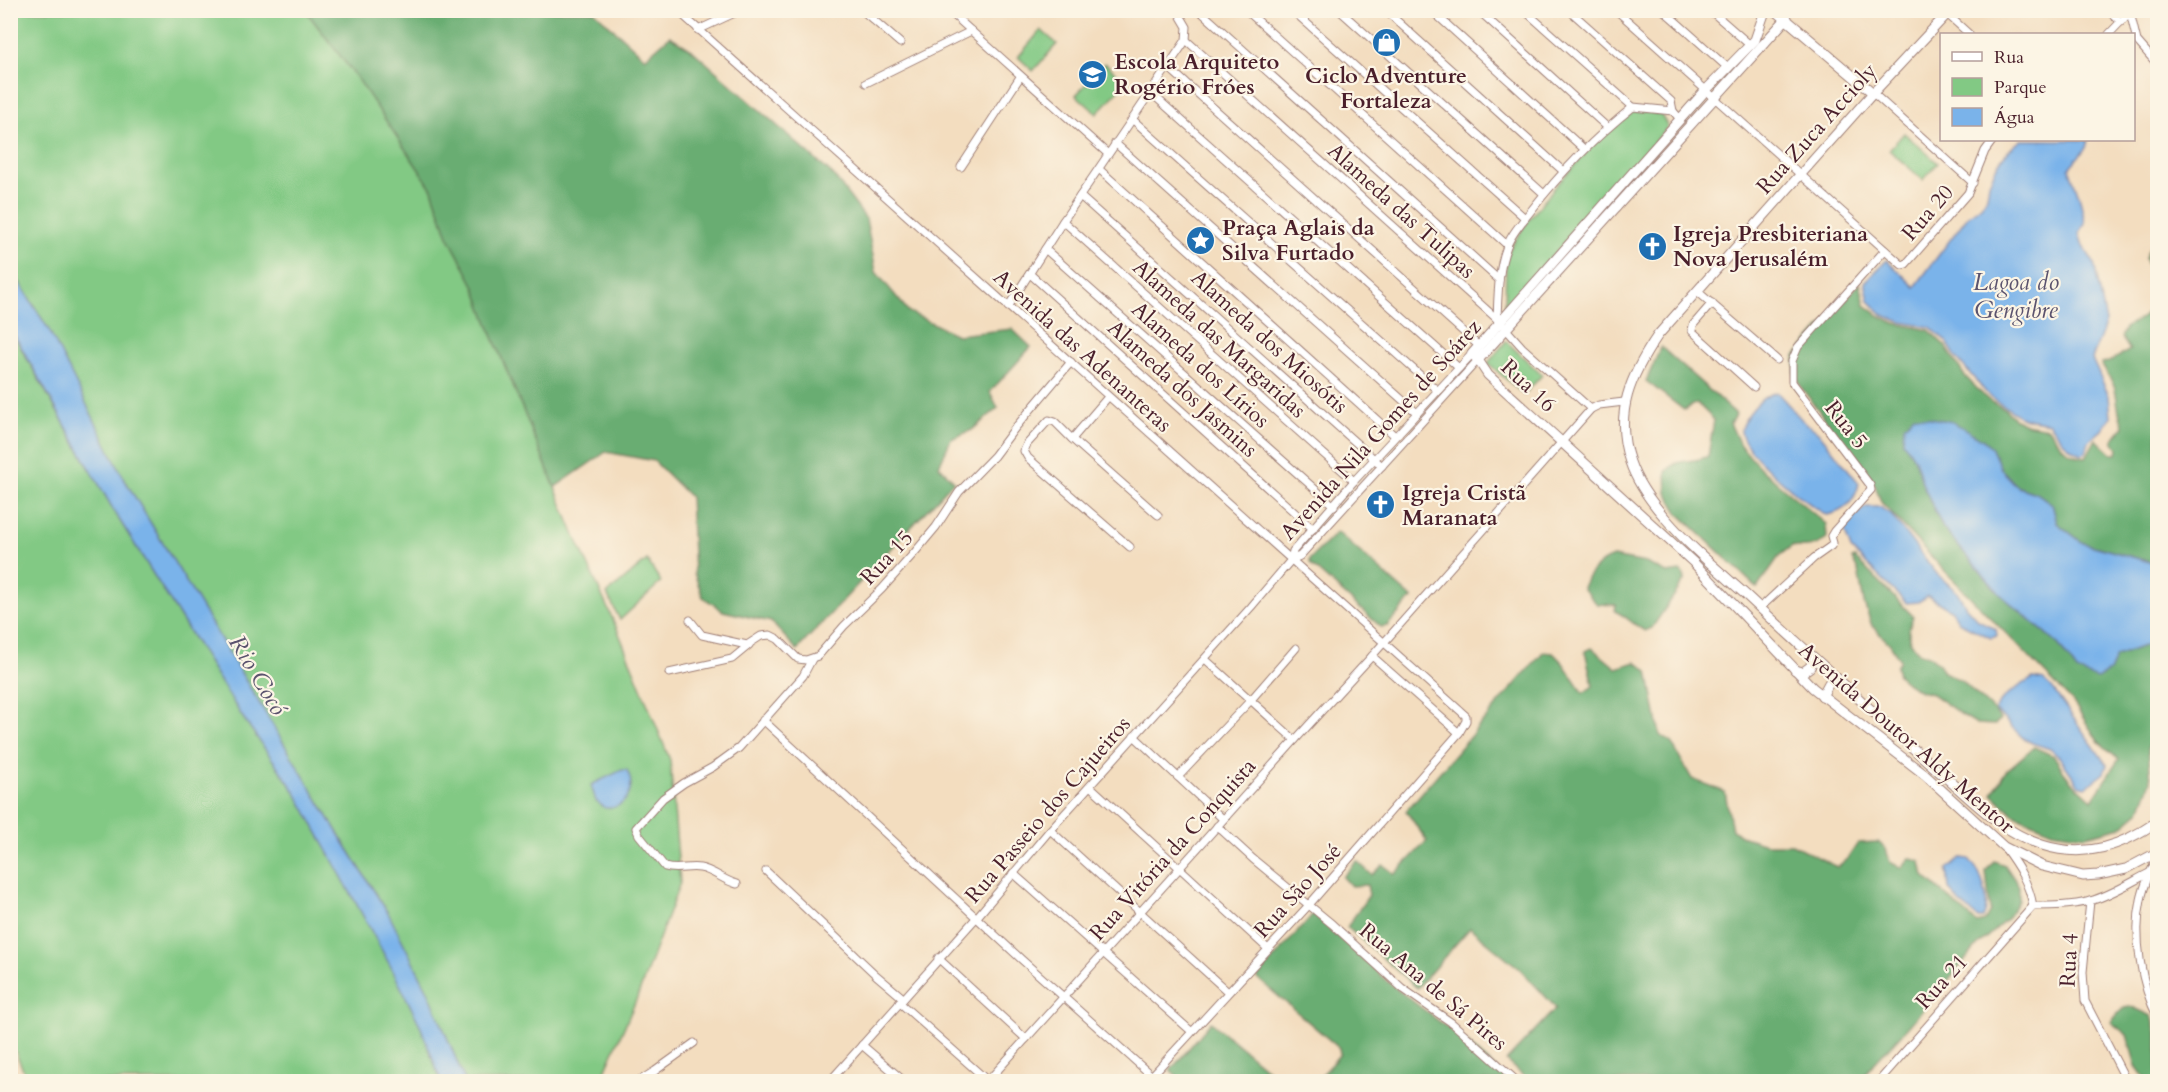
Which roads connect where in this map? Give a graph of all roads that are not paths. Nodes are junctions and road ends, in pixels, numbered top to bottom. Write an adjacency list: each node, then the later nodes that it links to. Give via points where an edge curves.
1 (677, 10): 25 (street, Avenida das Adenanteras)
2 (862, 10): 33 (street)
3 (948, 10): 26 (street)
4 (1177, 10): 31 (street, via 1187,27)
5 (1199, 10): 65 (street)
6 (1246, 10): 61 (street)
7 (1292, 10): 59 (street)
8 (1339, 10): 57 (street)
9 (1385, 10): 54 (street)
10 (1431, 10): 50 (street)
11 (1478, 10): 47 (street)
12 (1524, 10): 43 (street)
13 (1569, 10): 44 (street, via 1671,101)
14 (1616, 10): 42 (street)
15 (1663, 10): 37 (street)
16 (1710, 10): 34 (street)
17 (1775, 10): 23 (street)
18 (2108, 10): 24 (street)
19 (738, 11): 25 (street)
20 (1766, 11): 32 (street, Avenida Nila Gomes de Soárez); 34 (street, Avenida Nila Gomes de Soárez)
21 (2131, 11): 24 (street); 29 (street)
22 (1947, 12): 27 (street); 41 (street, Rua Zuca Accioly)
23 (1787, 18): 32 (street, Avenida Nila Gomes de Soárez); 41 (street)
24 (2121, 22): 28 (street)
25 (698, 30): 68 (street, Avenida das Adenanteras)
26 (971, 31): 38 (street); 39 (street)
27 (1968, 33)
28 (2112, 33)
29 (2135, 33)
30 (2135, 36): 35 (street)
31 (1186, 40): 36 (street); 69 (street, Alameda das Tulipas)
32 (1764, 42): 42 (street, Avenida Nila Gomes de Soárez)
33 (900, 44)
34 (1750, 45): 37 (street, Avenida Nila Gomes de Soárez)
35 (2157, 65)
36 (1168, 67): 40 (street); 70 (street)
37 (1728, 68): 42 (street, Avenida Nila Gomes de Soárez)
38 (1020, 77): 51 (street); 52 (street)
39 (866, 83)
40 (1150, 92): 45 (street); 73 (street)
41 (1873, 93): 55 (street, Rua Zuca Accioly); 56 (street)
42 (1710, 94): 46 (street, Avenida Nila Gomes de Soárez); 55 (street); 69 (street, Avenida Nila Gomes de Soárez)
43 (1633, 107): 44 (street); 47 (street)
44 (1673, 111): 46 (street)
45 (1131, 119): 49 (street); 75 (street)
46 (1680, 119): 69 (street, Avenida Nila Gomes de Soárez)
47 (1607, 128): 50 (street)
48 (1992, 141): 56 (street, Rua 20)
49 (1115, 143): 51 (street); 79 (street)
50 (1584, 149): 54 (street)
51 (1108, 154): 53 (street)
52 (961, 167)
53 (1099, 169): 58 (street); 80 (street)
54 (1563, 171): 57 (street)
55 (1801, 175): 63 (street); 66 (street, Rua Zuca Accioly)
56 (1973, 183): 63 (street, Rua 20, via 1906,264 1902,265)
57 (1544, 194): 59 (street)
58 (1080, 196): 60 (street); 83 (street, Alameda dos Miosótis)
59 (1525, 218): 61 (street)
60 (1063, 220): 62 (street); 85 (street, Alameda das Margaridas)
61 (1507, 245): 65 (street)
62 (1046, 249): 64 (street); 86 (street, Alameda dos Lírios)
63 (1885, 250): 91 (street, Rua 5, via 1798,347 1792,361 1792,382 1851,457 1871,490 1832,532 1831,546)
64 (1030, 274): 68 (street); 88 (street, Alameda dos Jasmins)
65 (1499, 280): 69 (street)
66 (1697, 291): 67 (street); 77 (street, Rua Zuca Accioly, via 1658,334)
67 (1712, 303): 71 (street); 74 (street, via 1692,331)
68 (1008, 307): 72 (street, Avenida das Adenanteras)
69 (1501, 324): 70 (street, Avenida Nila Gomes de Soárez); 70 (street, Avenida Nila Gomes de Soárez); 78 (street, Alameda das Tulipas)
70 (1476, 353): 73 (street, Avenida Nila Gomes de Soárez); 82 (street, Rua 16, via 1488,375); 84 (street, Avenida Nila Gomes de Soárez)
71 (1777, 360)
72 (1071, 362): 76 (street, Avenida das Adenanteras); 98 (street, Rua 15, via 994,456 959,492 915,552)
73 (1459, 368): 75 (street, Avenida Nila Gomes de Soárez)
74 (1754, 387)
75 (1438, 391): 79 (street, Avenida Nila Gomes de Soárez)
76 (1108, 397): 81 (street); 90 (street, Avenida das Adenanteras)
77 (1624, 402): 78 (street); 91 (street, Avenida Doutor Aldy Mentor, via 1629,461 1654,506)
78 (1591, 409): 82 (street)
79 (1417, 413): 80 (street, Avenida Nila Gomes de Soárez)
80 (1395, 436): 83 (street, Avenida Nila Gomes de Soárez)
81 (1072, 439): 87 (street); 89 (street, via 1049,420 1024,451)
82 (1563, 443): 93 (street); 100 (street, Avenida Doutor Aldy Mentor, via 1693,562)
83 (1375, 459): 84 (street, Alameda dos Miosótis); 85 (street, Avenida Nila Gomes de Soárez)
84 (1382, 466): 90 (street, Avenida Nila Gomes de Soárez, via 1300,556)
85 (1354, 481): 86 (street, Avenida Nila Gomes de Soárez)
86 (1334, 506): 88 (street, Avenida Nila Gomes de Soárez)
87 (1158, 515)
88 (1313, 529): 90 (street, Avenida Nila Gomes de Soárez, via 1293,551)
89 (1130, 548)
90 (1291, 560): 93 (street, Avenida das Adenanteras); 99 (street, Rua Passeio dos Cajueiros)
91 (1760, 608): 97 (street, Avenida Doutor Aldy Mentor)
92 (690, 620): 94 (street, via 706,637)
93 (1384, 642): 96 (street, Rua Vitória da Conquista); 105 (street, Avenida das Adenanteras)
94 (749, 645): 98 (street, via 770,635 795,657); 101 (street, via 732,659)
95 (1296, 648): 104 (street)
96 (1372, 656): 107 (street); 109 (street, Rua Vitória da Conquista)
97 (1810, 656): 100 (street, via 1810,668 1803,672); 102 (street, Avenida Doutor Aldy Mentor)
98 (812, 659): 106 (street, Rua 15, via 803,676)
99 (1205, 659): 104 (street); 108 (street, Rua Passeio dos Cajueiros)
100 (1795, 670): 103 (street, Avenida Doutor Aldy Mentor)
101 (669, 673)
102 (1838, 680): 103 (street, via 1829,683); 113 (street, Avenida Doutor Aldy Mentor, via 1996,822 2018,835 2055,848 2098,849 2131,838)
103 (1822, 696): 116 (street, Avenida Doutor Aldy Mentor, via 1925,775)
104 (1250, 701): 109 (street); 110 (street)
105 (1466, 716): 107 (street, Rua São José)
106 (763, 720): 122 (street, Rua 15, via 739,748 663,798 636,828 665,867 703,868); 127 (street)
107 (1459, 733): 124 (street, Rua São José)
108 (1134, 736): 110 (street); 111 (street, Rua Passeio dos Cajueiros)
109 (1294, 740): 112 (street, Rua Vitória da Conquista)
110 (1178, 777): 112 (street)
111 (1090, 786): 115 (street, Rua Passeio dos Cajueiros); 118 (street)
112 (1223, 819): 114 (street, Rua Vitória da Conquista)
113 (2157, 821)
114 (1217, 826): 118 (street, Rua Vitória da Conquista); 124 (street, Rua Ana de Sá Pires)
115 (1050, 830): 121 (street, Rua Passeio dos Cajueiros); 126 (street)
116 (2004, 847): 117 (street, Avenida Doutor Aldy Mentor, via 2042,866 2083,876 2126,869); 125 (street, via 2025,879)
117 (2157, 854): 120 (street)
118 (1179, 867): 126 (street, Rua Vitória da Conquista); 128 (street)
119 (766, 871): 133 (street)
120 (2151, 872): 123 (street); 134 (street, via 2141,901 2140,945 2145,990)
121 (1013, 873): 127 (street, Rua Passeio dos Cajueiros); 129 (street)
122 (737, 884)
123 (2090, 901): 125 (street); 146 (street, Rua 4, via 2083,972 2085,1001)
124 (1308, 906): 128 (street, Rua São José); 144 (street, Rua Ana de Sá Pires)
125 (2033, 906): 145 (street, Rua 21)
126 (1140, 912): 129 (street, Rua Vitória da Conquista); 131 (street)
127 (976, 917): 130 (street, Rua Passeio dos Cajueiros); 132 (street)
128 (1268, 949): 131 (street, Rua São José)
129 (1103, 952): 132 (street, Rua Vitória da Conquista); 135 (street)
130 (938, 958): 133 (street, Rua Passeio dos Cajueiros); 136 (street)
131 (1228, 992): 135 (street, Rua São José)
132 (1063, 997): 136 (street, Rua Vitória da Conquista); 139 (street)
133 (901, 1000): 138 (street, Rua Passeio dos Cajueiros); 140 (street)
134 (2157, 1018)
135 (1191, 1031): 139 (street, Rua São José)
136 (1026, 1039): 140 (street, Rua Vitória da Conquista)
137 (694, 1043): 141 (street)
138 (862, 1045): 142 (street, Rua Passeio dos Cajueiros); 143 (street)
139 (1148, 1078)
140 (988, 1081)
141 (637, 1082)
142 (828, 1082)
143 (904, 1082)
144 (1518, 1082)
145 (1878, 1082)
146 (2127, 1082)

